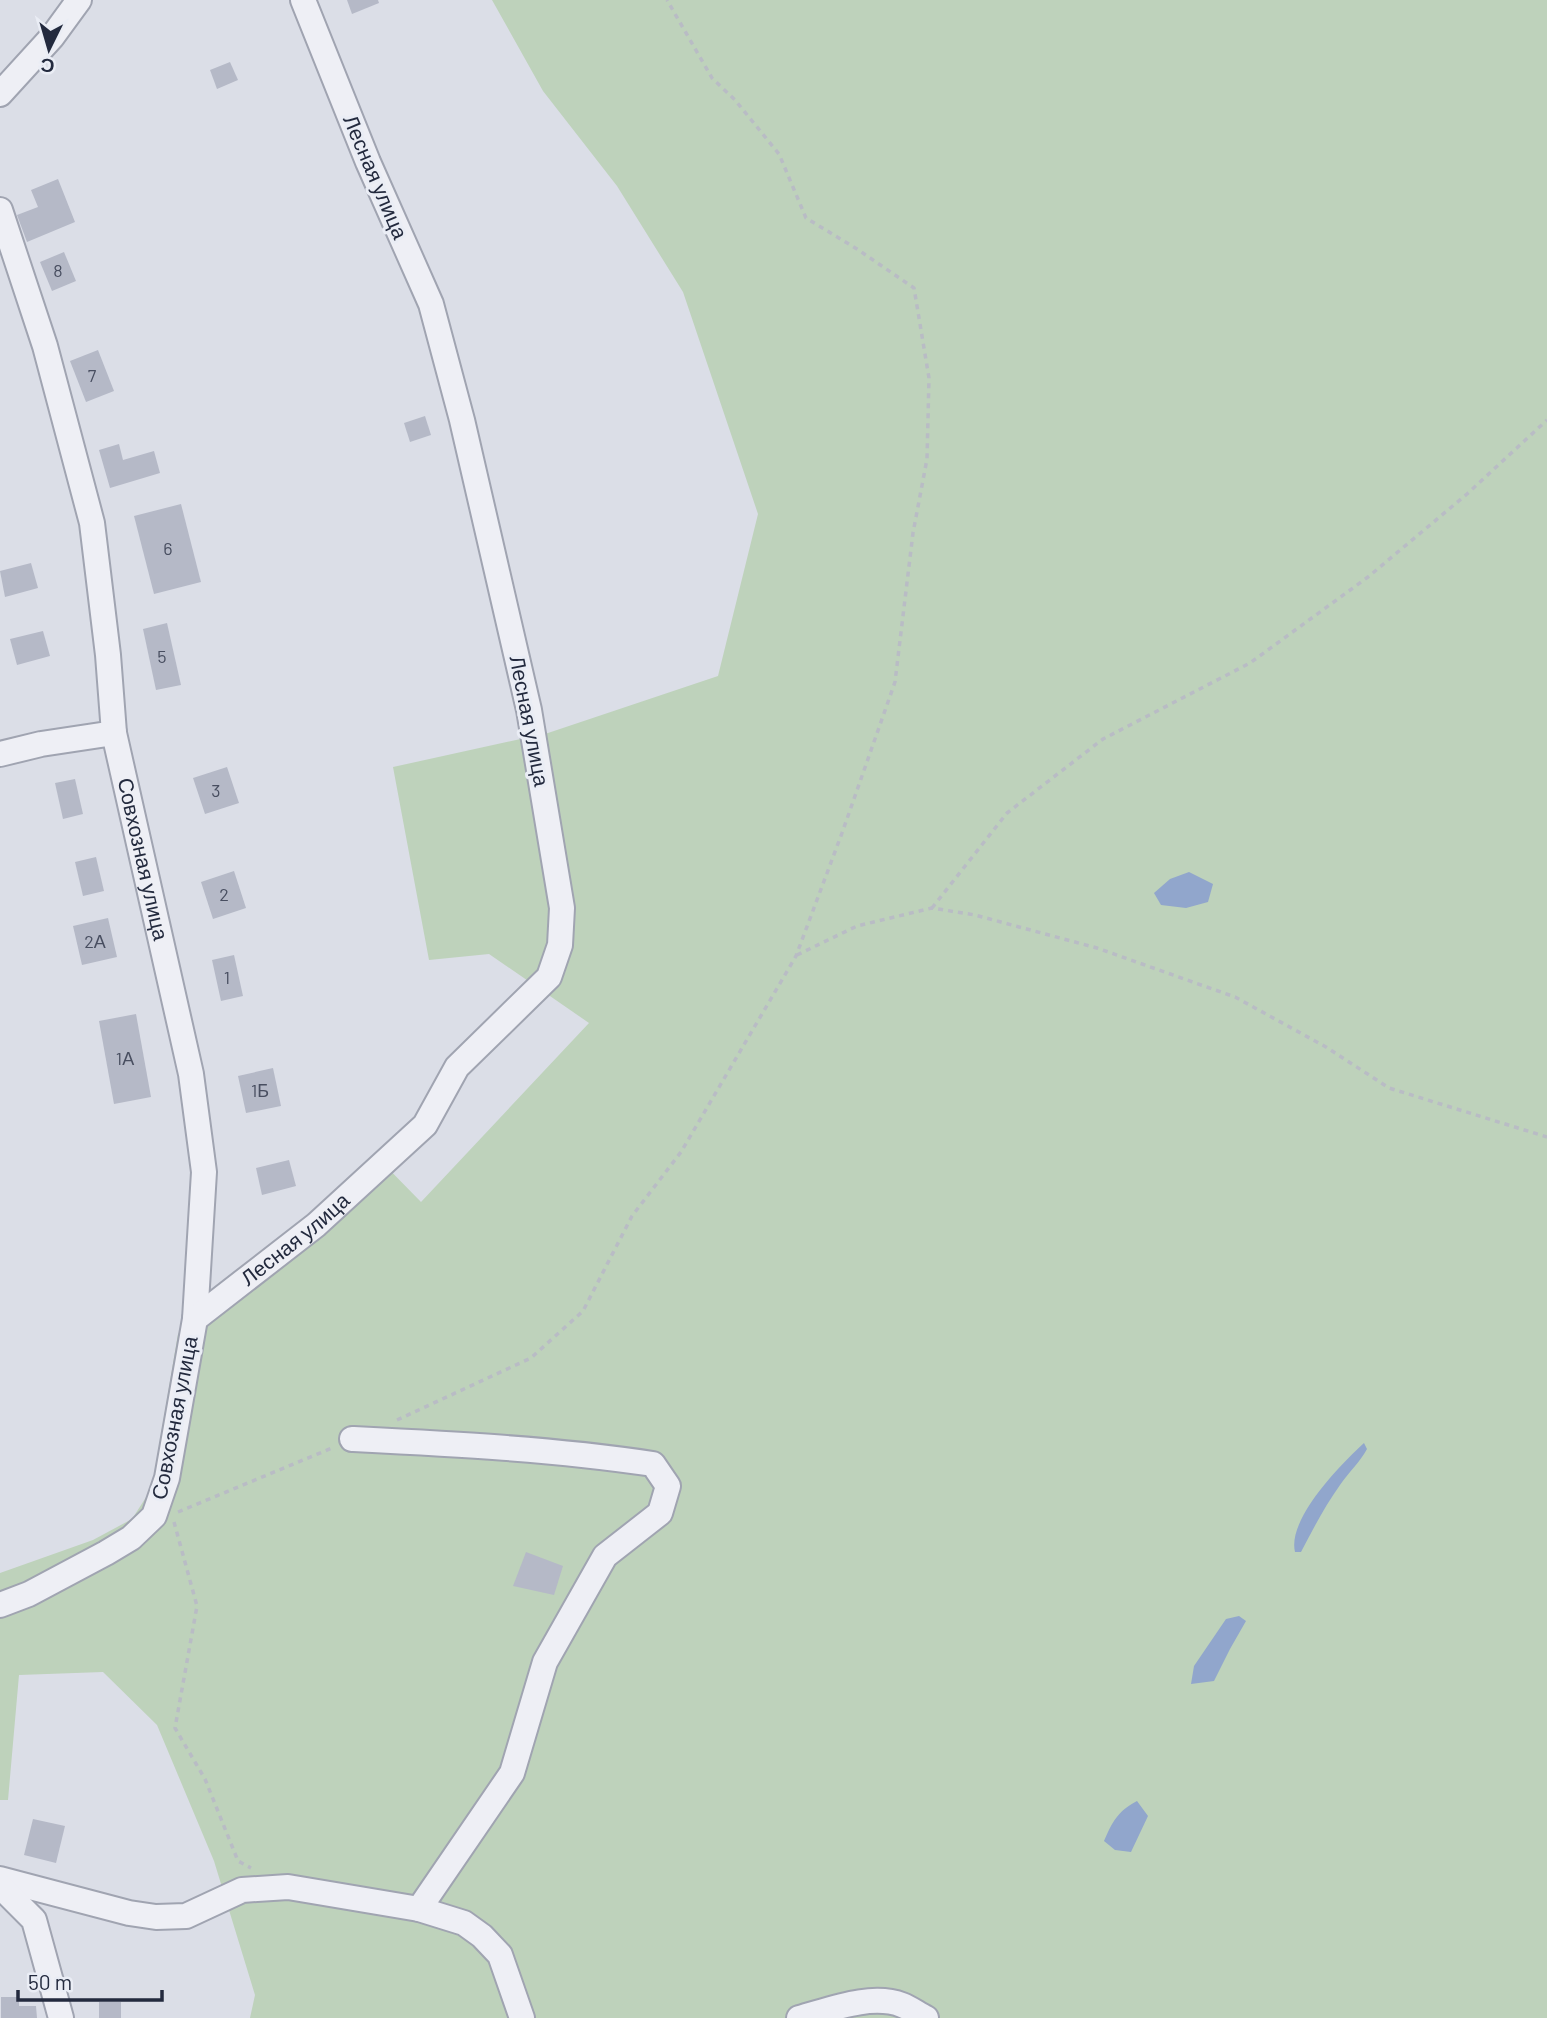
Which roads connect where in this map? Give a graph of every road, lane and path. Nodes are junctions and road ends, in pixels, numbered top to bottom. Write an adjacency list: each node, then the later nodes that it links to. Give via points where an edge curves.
1 (79, 0): 4 (street)
2 (303, 0): 13 (street, Лесная улица, via 431,304 463,420 529,710 562,908 560,945 549,977 457,1067 425,1125 316,1225)
3 (667, 0): 11 (path, via 712,78 779,154 806,218 914,288 929,378 928,459 913,533 895,682)
4 (0, 94)
5 (0, 210): 6 (street, Совхозная улица)
6 (8, 259): 8 (street, Совхозная улица, via 45,346 92,523)
7 (1547, 419): 10 (path, via 1368,577 1250,663 1103,739 1007,813)
8 (114, 733): 9 (street); 13 (street, Совхозная улица, via 191,1074 204,1172)
9 (0, 754)
10 (932, 908): 11 (path, via 857,926); 12 (path, via 1097,948 1234,998 1326,1047 1389,1088)
11 (796, 956): 14 (path, via 681,1152 632,1216 583,1311 531,1358)
12 (1547, 1137)
13 (195, 1319): 16 (street, Совхозная улица, via 167,1478 154,1516 106,1553)
14 (395, 1420)
15 (352, 1439): 17 (path, via 172,1514 197,1606 174,1728 205,1779 238,1861); 20 (street, via 632,1460 653,1464 668,1486 660,1513 605,1556 545,1662 512,1773)
16 (0, 1605)
17 (258, 1871)
18 (0, 1879): 20 (street, via 156,1917 186,1916 242,1890 288,1887)
19 (0, 1886): 21 (street, via 34,1920)
20 (419, 1909): 22 (street, via 464,1923 500,1955)
21 (61, 2018)
22 (522, 2018)
23 (799, 2018): 24 (street, via 878,2001 901,2004)
24 (926, 2018)

